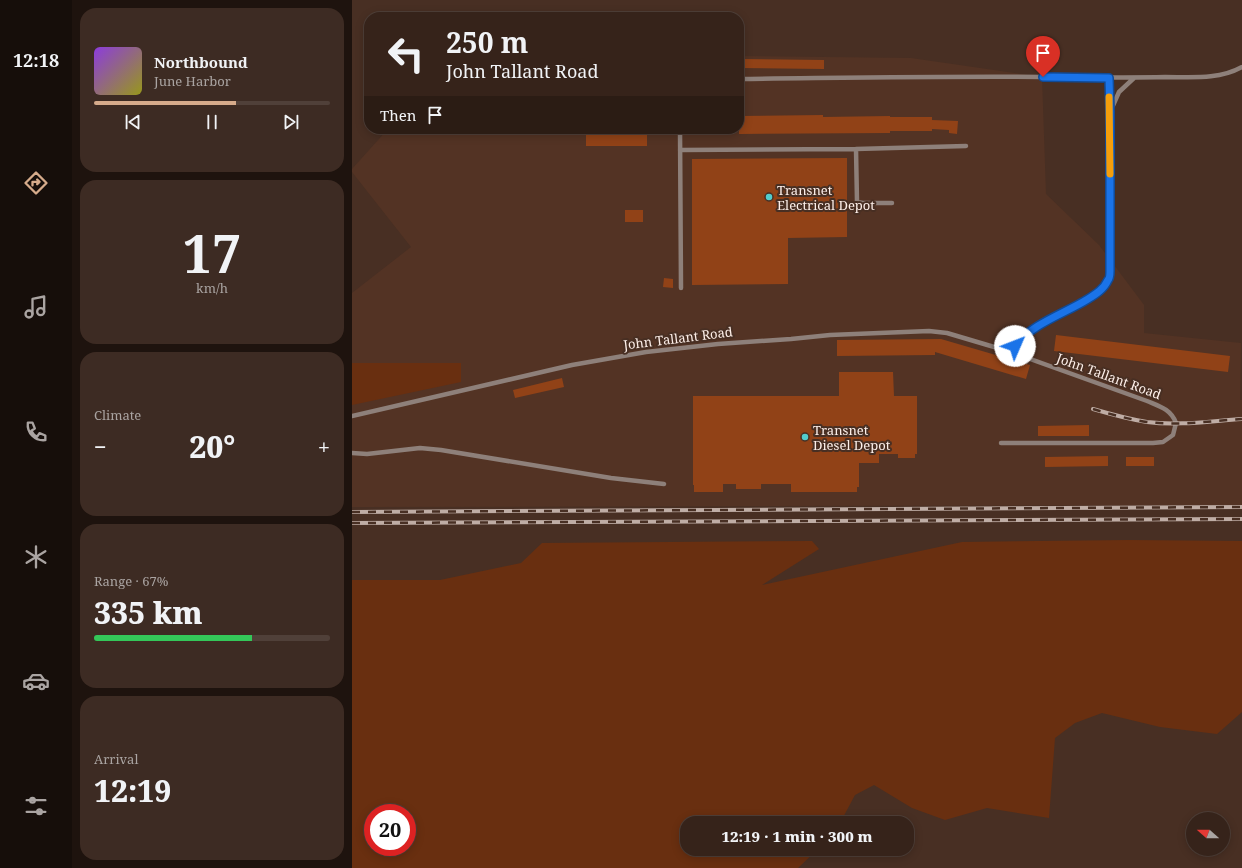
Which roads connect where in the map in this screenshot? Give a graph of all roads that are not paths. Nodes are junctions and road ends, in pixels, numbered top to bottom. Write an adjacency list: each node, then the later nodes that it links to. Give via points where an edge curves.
1 (1242, 67): 3 (lane, via 1233,72 1207,77)
2 (1109, 78): 3 (lane); 4 (lane); 5 (lane)
3 (1134, 78): 5 (lane, via 1119,92)
4 (744, 79)
5 (1110, 112): 12 (lane, via 1109,280 1096,294 1026,334)
6 (680, 134): 9 (lane)
7 (966, 146): 8 (lane)
8 (856, 149): 9 (lane); 10 (lane, via 857,202)
9 (680, 150): 11 (lane)
10 (892, 203)
11 (681, 288)
12 (1010, 352): 13 (lane, John Tallant Road, via 938,332 830,335 718,344 592,361); 14 (lane, John Tallant Road, via 1166,409 1175,420 1176,426 1171,437 1153,443)
13 (352, 416)
14 (1001, 443)
15 (352, 453): 16 (lane, via 367,454 420,448 441,450 611,478)
16 (664, 484)

